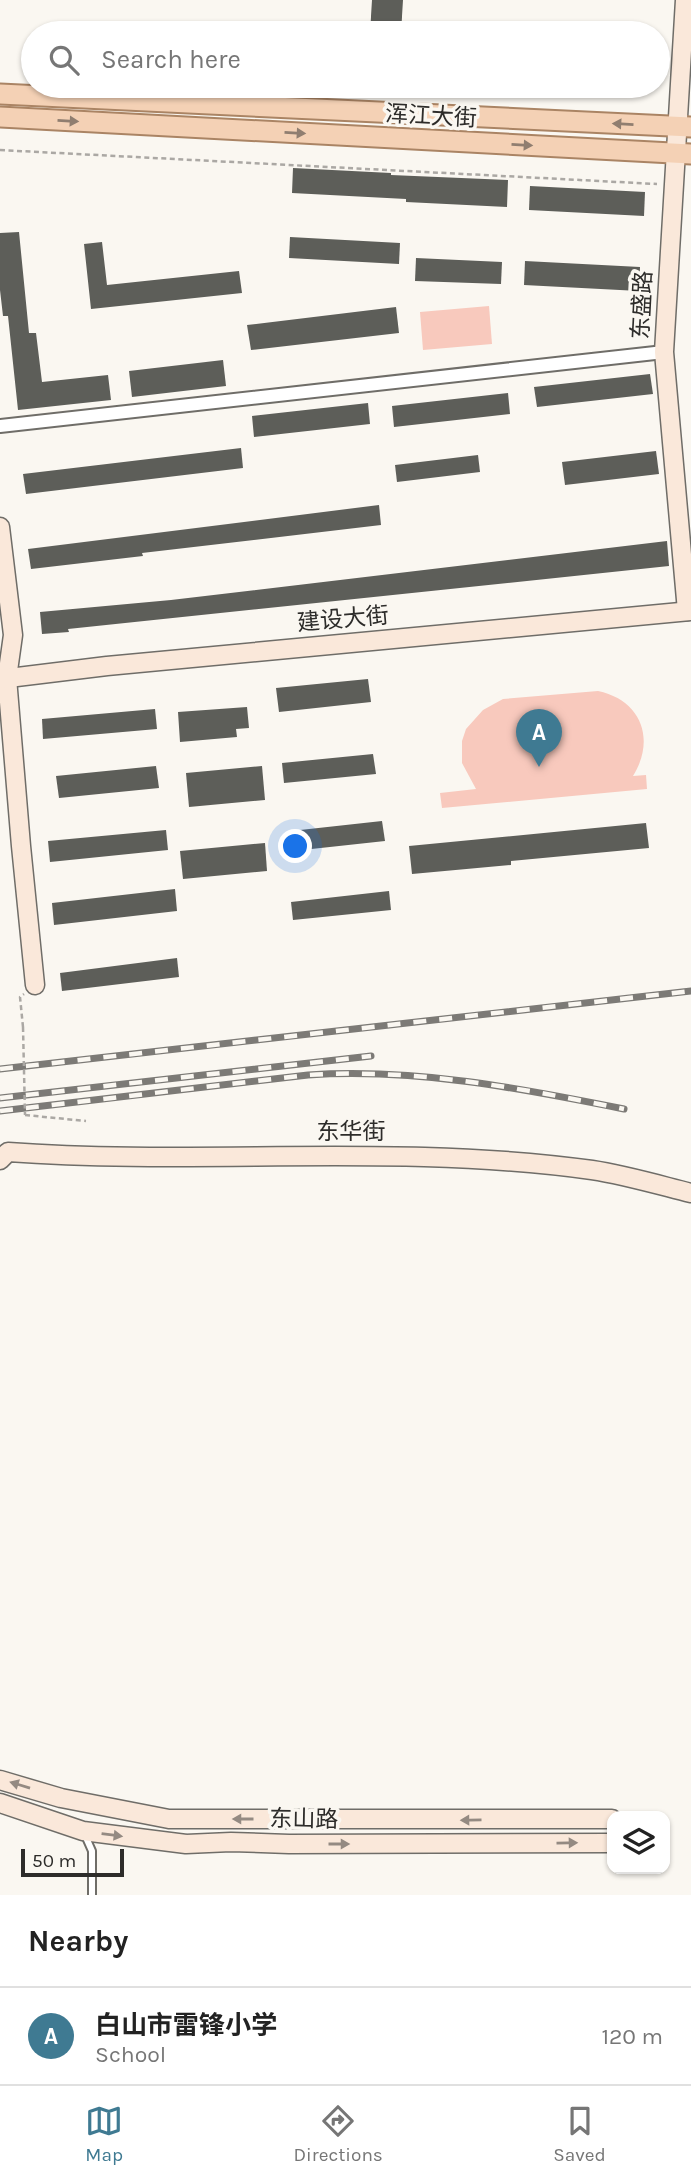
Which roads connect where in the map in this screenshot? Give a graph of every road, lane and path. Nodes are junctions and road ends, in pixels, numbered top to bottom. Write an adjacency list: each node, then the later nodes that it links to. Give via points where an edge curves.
1 (685, 0): 6 (street, 东盛路)
2 (0, 94): 3 (main road, 浑江大街, one-way to 2)
3 (21, 95)
4 (83, 98): 6 (main road, 浑江大街, one-way to 4)
5 (0, 117): 8 (main road, 浑江大街, one-way to 8)
6 (684, 127): 8 (street, 东盛路)
7 (0, 149): 9 (path)
8 (683, 154): 9 (street, 东盛路)
9 (673, 185): 10 (street, 东盛路)
10 (664, 352): 11 (street); 13 (street, 东盛路)
11 (0, 426)
12 (0, 527): 14 (street, via 13,635)
13 (689, 611): 14 (street, 建设大街)
14 (2, 673): 15 (street)
15 (35, 985): 16 (path, bridge, via 20,997 25,1115)
16 (86, 1121)
17 (4, 1156): 18 (street, 东华街, via 471,1159 596,1171)
18 (691, 1193)
19 (0, 1780): 21 (street, 东山路, one-way to 19, via 169,1819 61,1798)
20 (0, 1803): 22 (street, 东山路)
21 (607, 1819)
22 (83, 1831): 23 (street, 东山路, one-way to 23, via 186,1844); 24 (lane, via 92,1851)
23 (607, 1843)
24 (92, 1895)

